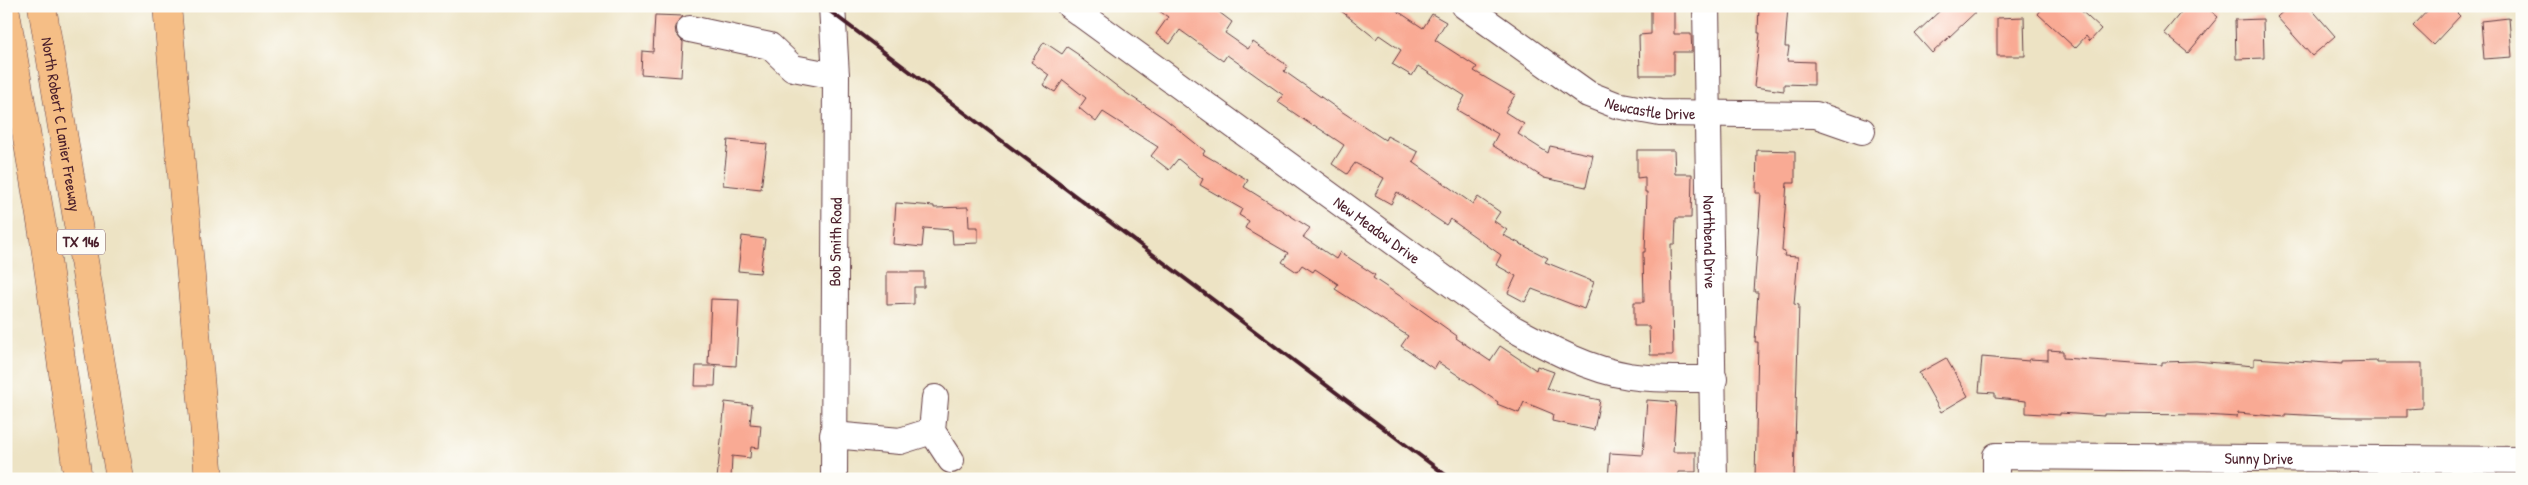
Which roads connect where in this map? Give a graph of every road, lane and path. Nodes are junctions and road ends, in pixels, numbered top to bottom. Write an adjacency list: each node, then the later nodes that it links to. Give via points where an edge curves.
1 (42, 6): 22 (main road, North Robert C Lanier Freeway / TX 146)
2 (167, 6): 23 (main road)
3 (832, 6): 9 (street, Bob Smith Road)
4 (1070, 6): 12 (street, New Meadow Drive, via 1512,328 1564,356 1629,376)
5 (1465, 6): 10 (street, Newcastle Drive, via 1588,94 1616,105 1660,113)
6 (1706, 6): 10 (street, Northbend Drive)
7 (6, 13): 21 (main road, TX 146, via 44,239)
8 (690, 29): 9 (street, via 770,46 793,68)
9 (836, 76): 15 (street, Bob Smith Road)
10 (1706, 114): 11 (street, Newcastle Drive, via 1816,115); 12 (street, Northbend Drive)
11 (1862, 131)
12 (1714, 379): 25 (street, Northbend Drive)
13 (935, 398): 14 (street)
14 (932, 430): 15 (street, via 900,441); 16 (street)
15 (833, 435): 24 (street, Bob Smith Road)
16 (952, 460)
17 (2522, 460): 20 (street, Sunny Drive)
18 (1996, 468): 19 (street, Sunny Drive)
19 (2220, 468): 20 (street, Sunny Drive)
20 (2452, 469)
21 (78, 479)
22 (120, 479)
23 (209, 479)
24 (834, 479)
25 (1714, 479)

